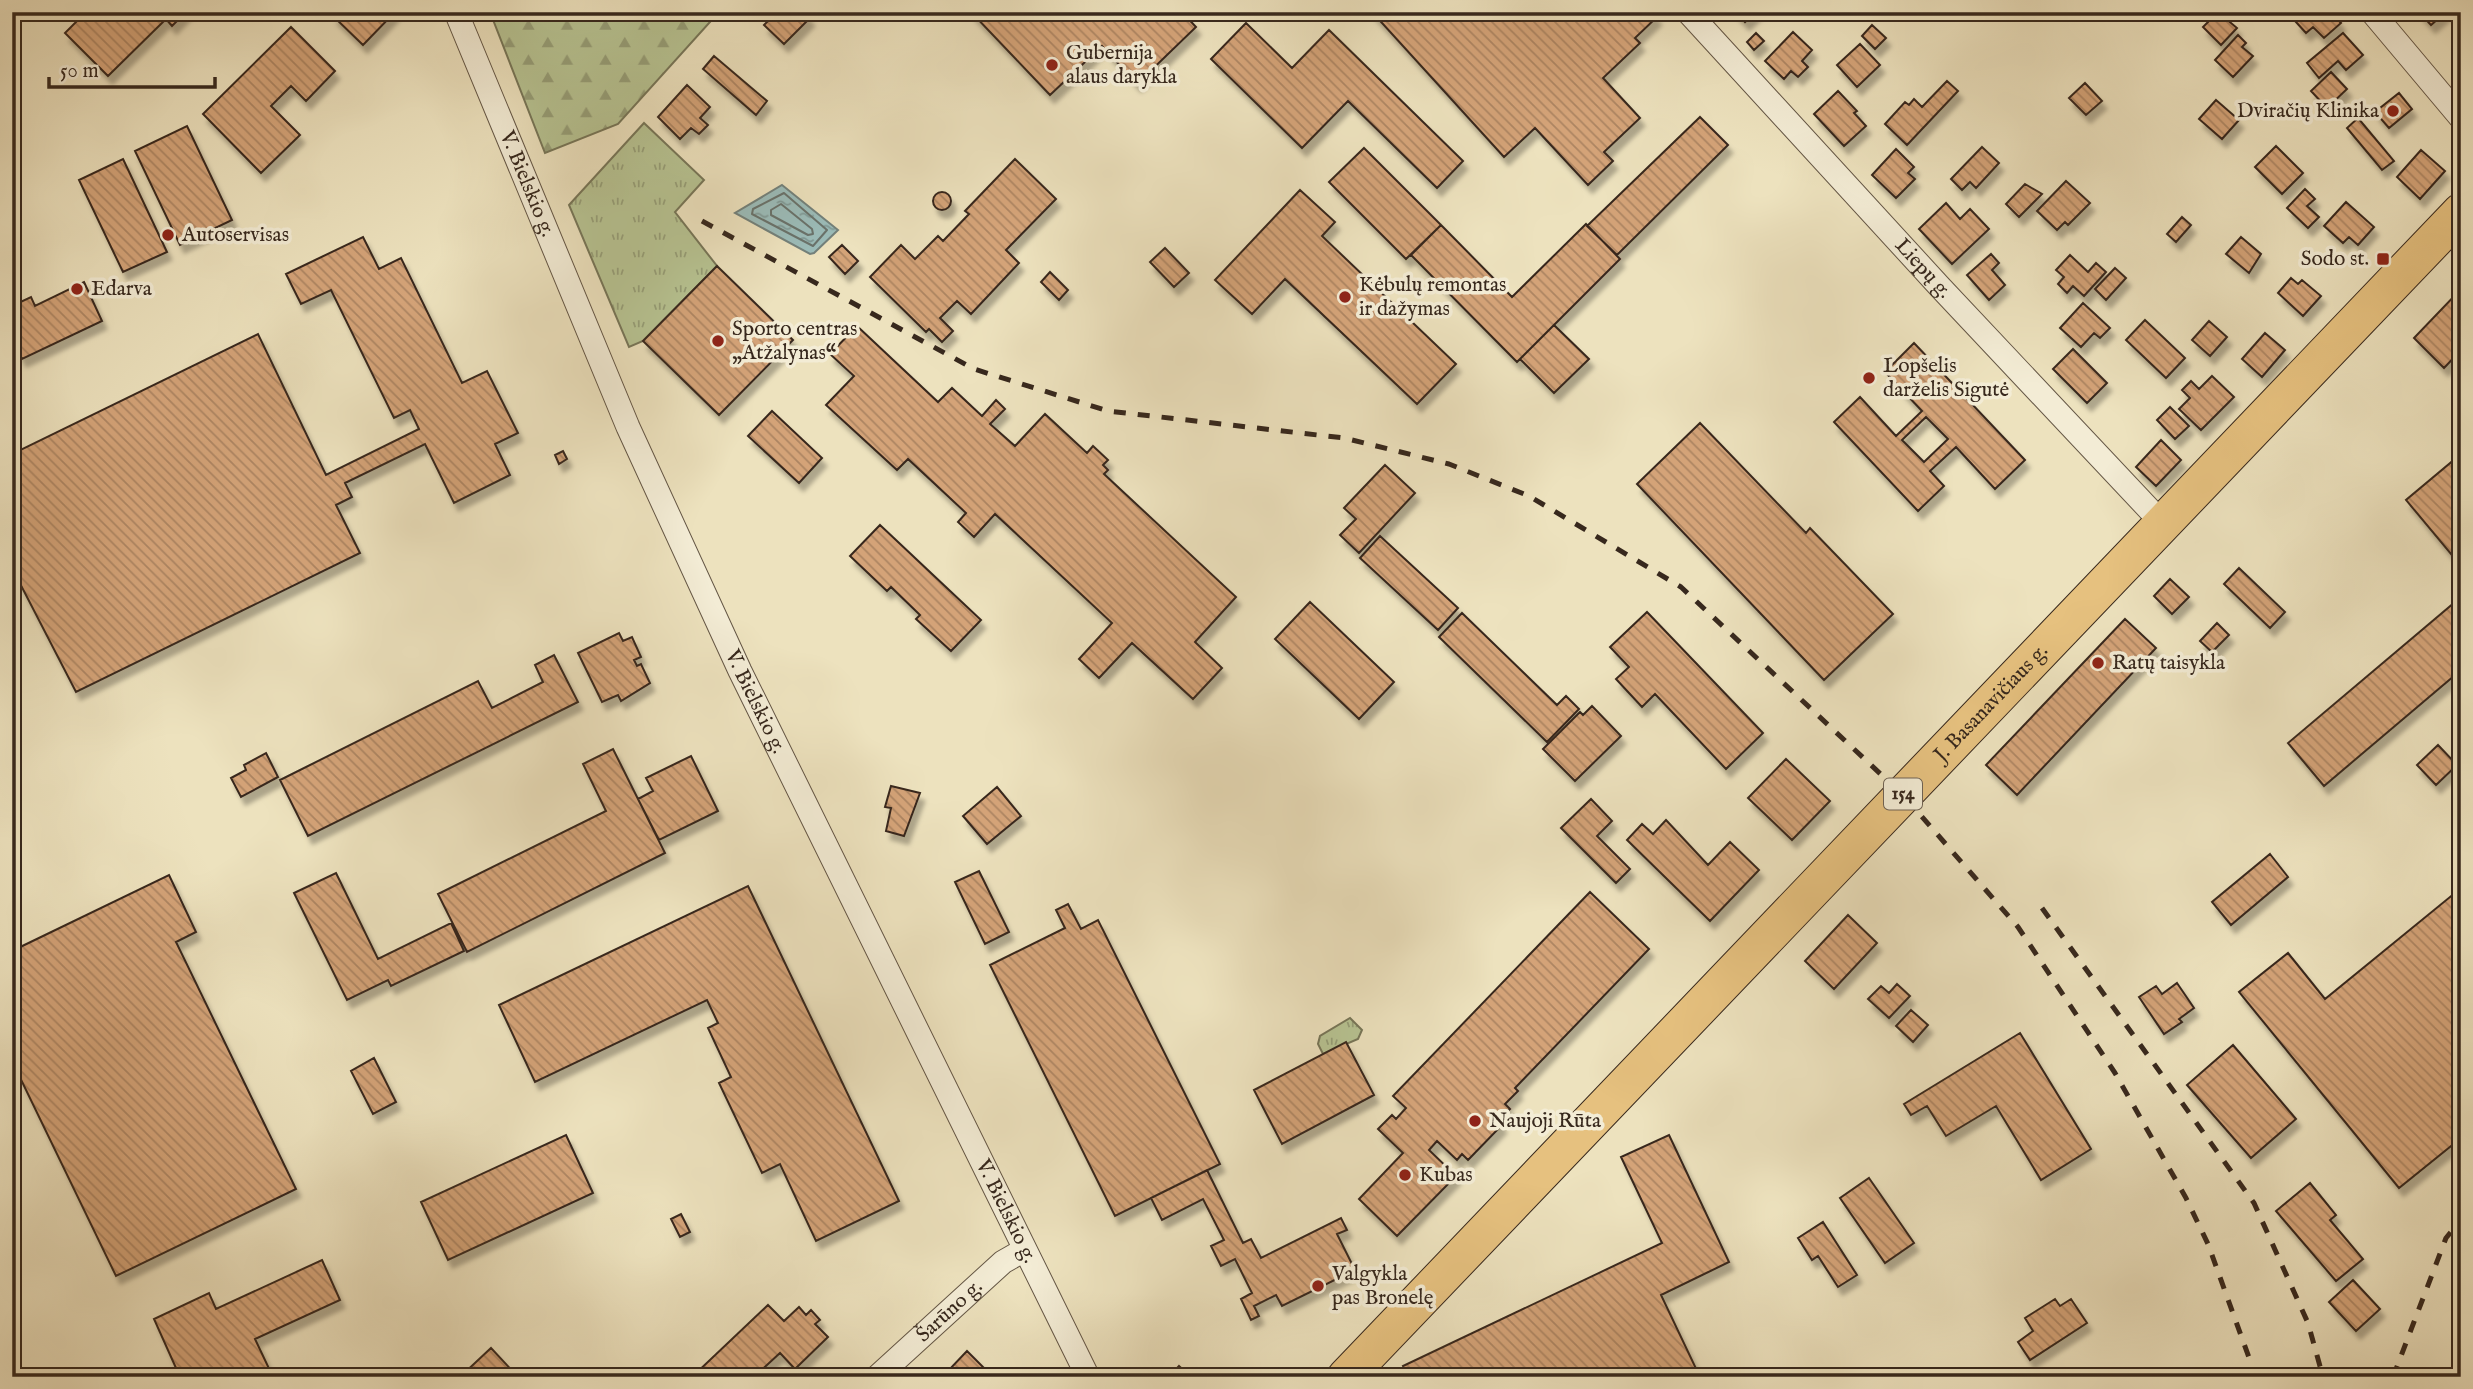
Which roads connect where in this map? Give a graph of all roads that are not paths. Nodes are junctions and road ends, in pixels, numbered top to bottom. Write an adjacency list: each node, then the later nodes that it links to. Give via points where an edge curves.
1 (456, 12): 7 (street, V. Bielskio g., via 628,427 740,671)
2 (1688, 12): 6 (street, Liepų g.)
3 (2372, 12): 4 (street)
4 (2461, 118)
5 (2461, 212): 6 (main road, J. Basanavičiaus g. / 154)
6 (2162, 524): 10 (main road, J. Basanavičiaus g. / 154)
7 (1024, 1250): 8 (street, Šarūno g., via 1003,1262); 9 (street, V. Bielskio g.)
8 (877, 1377)
9 (1088, 1377)
10 (1346, 1377)

